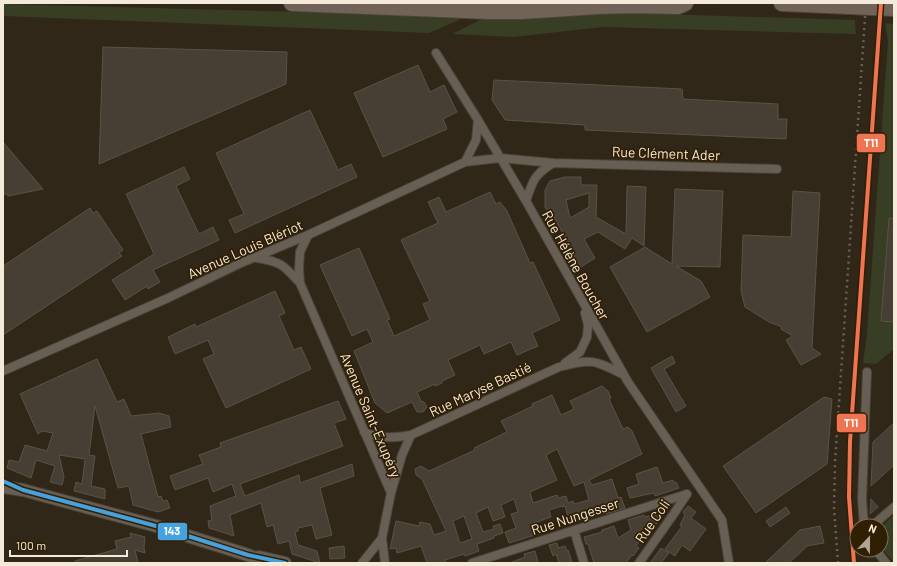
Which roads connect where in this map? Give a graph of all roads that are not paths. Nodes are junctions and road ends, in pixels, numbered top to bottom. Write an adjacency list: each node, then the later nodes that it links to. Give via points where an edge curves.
1 (292, 3): 2 (highway, via 489,11 605,5 678,6)
2 (685, 3)
3 (782, 3): 4 (highway, bridge)
4 (894, 8)
5 (436, 53): 6 (street, Rue Hélène Boucher)
6 (478, 120): 7 (street, Rue Hélène Boucher); 8 (street, via 476,140)
7 (500, 158): 8 (street, Avenue Louis Blériot); 9 (street, Rue Clément Ader); 11 (street, Rue Hélène Boucher)
8 (465, 162): 12 (street, Avenue Louis Blériot)
9 (553, 162): 10 (street, Rue Clément Ader); 11 (street, via 534,178)
10 (777, 169)
11 (526, 201): 15 (street, Rue Hélène Boucher)
12 (308, 234): 13 (street, Avenue Louis Blériot); 14 (street, Avenue Saint-Exupéry, via 300,252)
13 (256, 258): 14 (street, Avenue Saint-Exupéry, via 282,264); 17 (street, Avenue Louis Blériot)
14 (300, 283): 20 (street, Avenue Saint-Exupéry)
15 (581, 301): 16 (street, Rue Maryse Bastié, via 588,325 587,337 580,352); 19 (street, Rue Hélène Boucher)
16 (559, 367): 19 (street, Rue Maryse Bastié, via 580,361 593,361); 21 (street, Rue Maryse Bastié)
17 (3, 371)
18 (867, 372): 28 (street)
19 (624, 375): 40 (street, Rue Hélène Boucher, via 722,520)
20 (364, 432): 21 (street, Rue Maryse Bastié, via 388,438); 25 (street, Avenue Saint-Exupéry)
21 (411, 435): 25 (street)
22 (3, 481): 24 (main road)
23 (3, 487): 24 (main road)
24 (22, 490): 32 (main road, via 156,526)
25 (391, 493): 31 (street, Avenue Saint-Exupéry)
26 (687, 494): 30 (street, Rue Nungesser); 39 (street, Rue Coli)
27 (894, 507): 29 (street)
28 (863, 518)
29 (881, 518)
30 (574, 530): 37 (street, Rue Nungesser); 38 (street)
31 (382, 538): 35 (street); 36 (street, Avenue Saint-Exupéry)
32 (248, 555): 33 (main road); 34 (main road)
33 (267, 563)
34 (285, 563)
35 (362, 563)
36 (384, 563)
37 (472, 563)
38 (584, 563)
39 (639, 563)
40 (729, 563)

